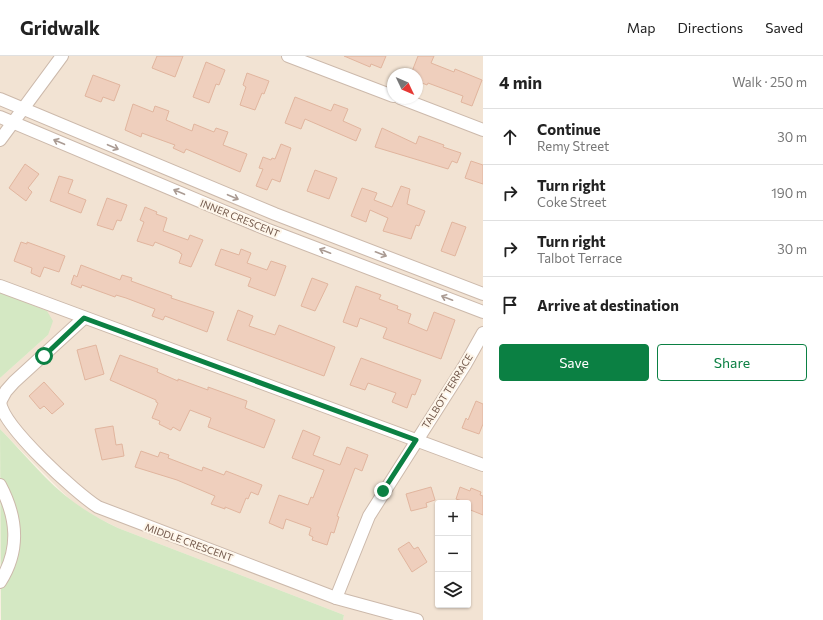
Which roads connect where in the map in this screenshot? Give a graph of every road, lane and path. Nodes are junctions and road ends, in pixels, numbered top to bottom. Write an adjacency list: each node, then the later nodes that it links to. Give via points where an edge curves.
1 (62, 56): 6 (street)
2 (288, 56): 3 (street)
3 (387, 94)
4 (0, 99): 6 (street, INNER CRESCENT)
5 (416, 104): 9 (street)
6 (22, 109): 8 (street); 12 (street, INNER CRESCENT, one-way to 12, via 275,214)
7 (0, 117): 8 (street, INNER CRESCENT)
8 (13, 122): 10 (street); 13 (street, INNER CRESCENT, one-way to 8, via 266,229)
9 (483, 130)
10 (0, 140)
11 (0, 286): 14 (street)
12 (483, 294)
13 (483, 312)
14 (84, 318): 16 (street, via 14,382); 18 (street)
15 (483, 333): 18 (street, TALBOT TERRACE)
16 (0, 402): 17 (street)
17 (0, 405): 22 (street, MIDDLE CRESCENT, via 18,433 70,485 98,507)
18 (416, 440): 19 (street); 22 (street, TALBOT TERRACE, via 370,516)
19 (483, 465)
20 (0, 485): 21 (street, via 9,503 15,530 9,564)
21 (0, 582)
22 (336, 598): 23 (street, MIDDLE CRESCENT)
23 (417, 620)

